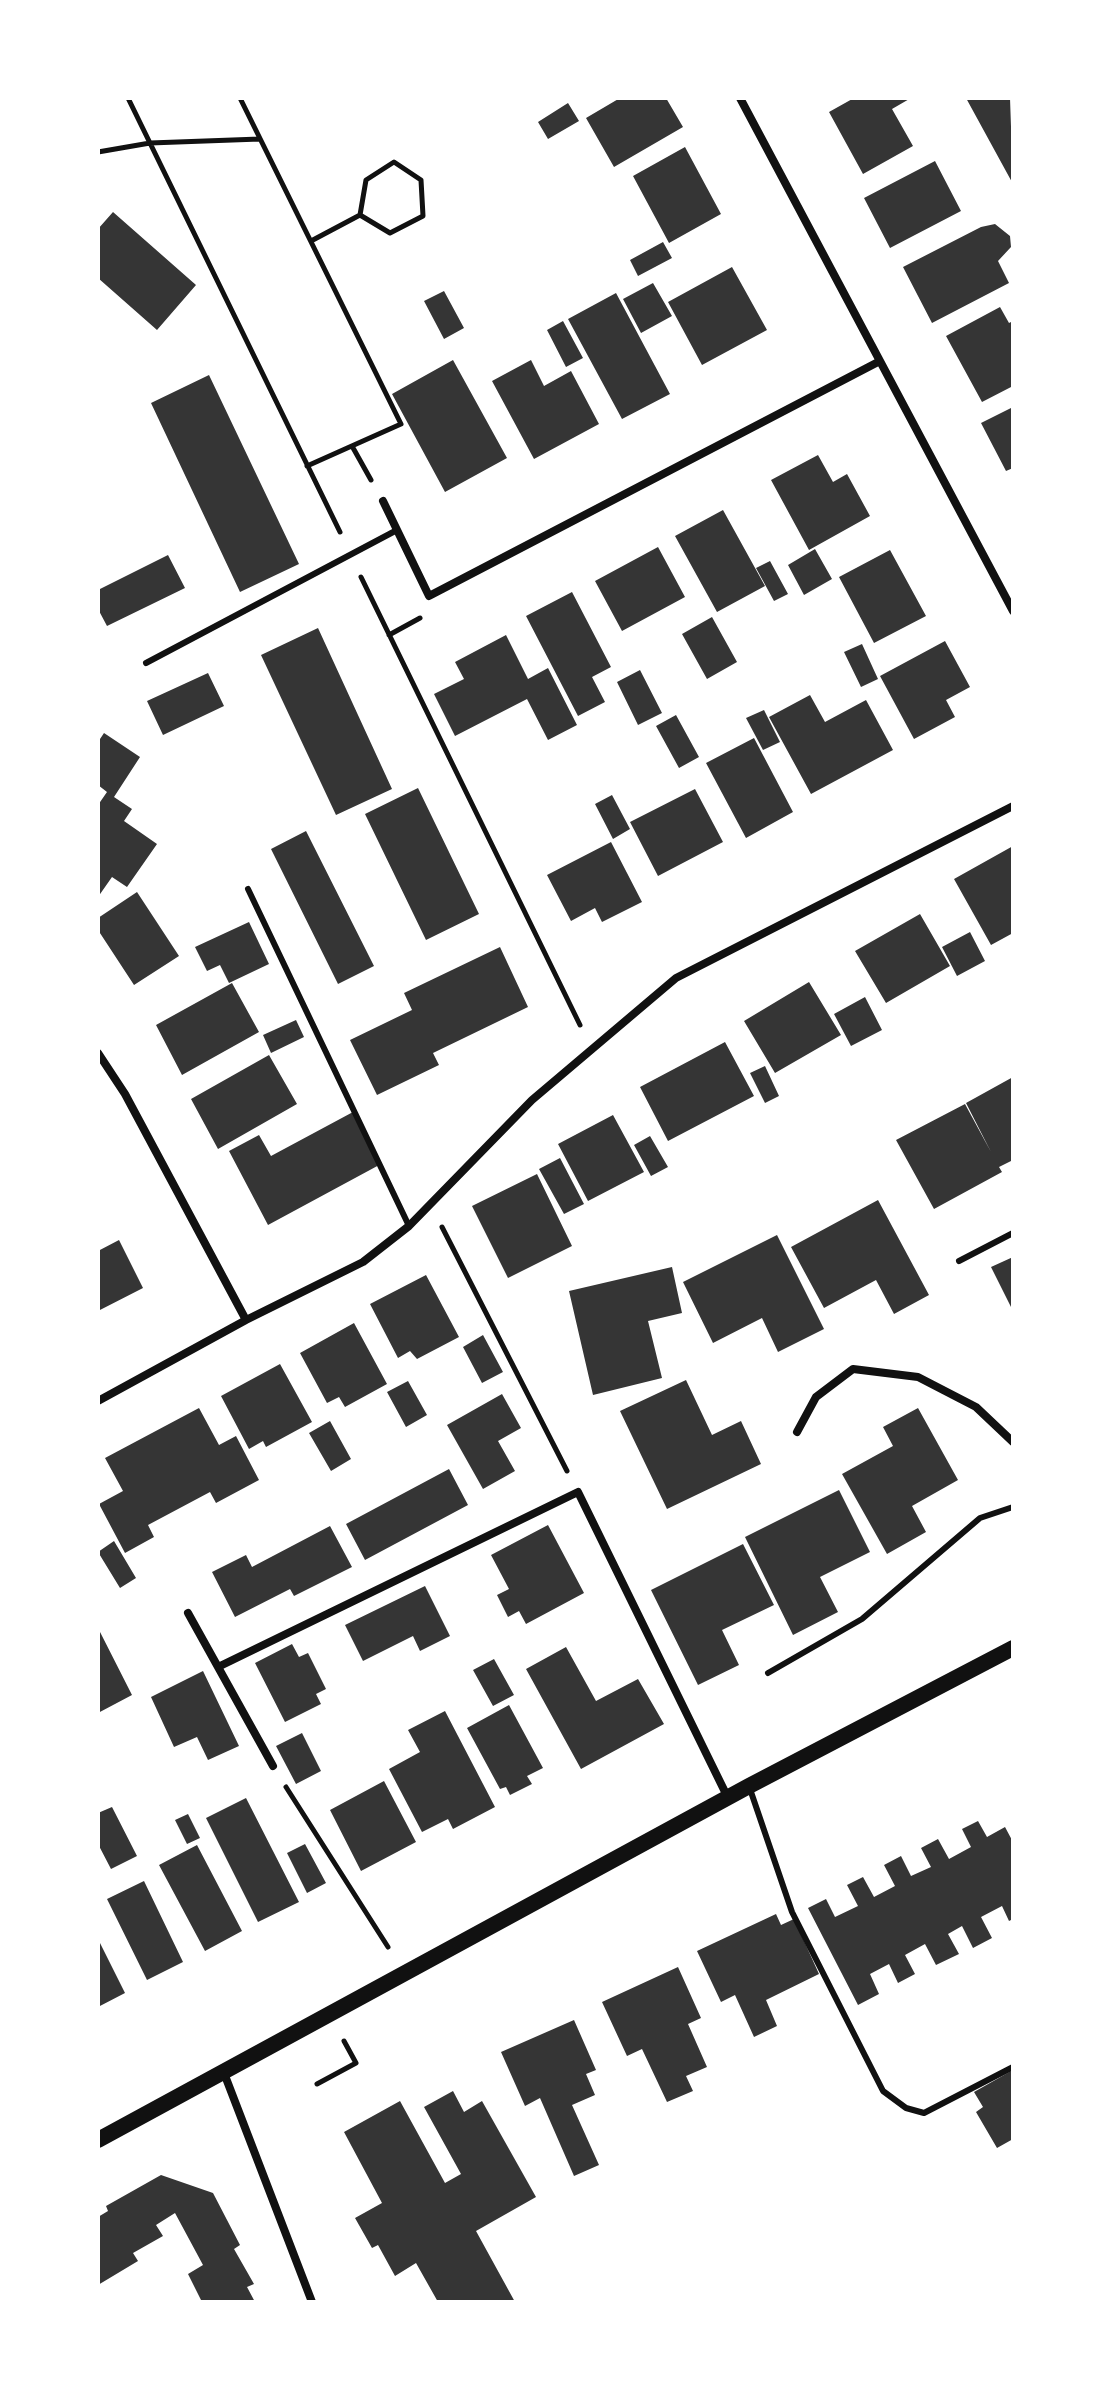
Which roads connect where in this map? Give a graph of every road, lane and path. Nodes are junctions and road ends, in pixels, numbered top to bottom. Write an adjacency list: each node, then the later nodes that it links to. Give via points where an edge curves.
1 (128, 98): 5 (path)
2 (240, 98): 4 (path)
3 (740, 98): 9 (street)
4 (261, 138): 5 (path); 8 (path)
5 (150, 143): 6 (path); 11 (path)
6 (98, 152)
7 (360, 215): 7 (path, via 366,180 394,162 421,180 423,216 390,233); 8 (path)
8 (311, 241): 10 (path, via 401,424)
9 (880, 361): 13 (street, via 429,596); 15 (street)
10 (352, 446): 11 (path); 12 (path)
11 (307, 466): 14 (path)
12 (383, 501): 13 (street)
13 (397, 530): 14 (lane)
14 (350, 554): 16 (lane); 19 (path)
15 (1013, 611)
16 (146, 663)
17 (1013, 806): 19 (street, via 676,978)
18 (248, 889): 22 (lane)
19 (592, 1050): 21 (street, via 532,1100)
20 (98, 1053): 25 (street)
21 (430, 1205): 22 (street); 29 (path)
22 (409, 1226): 25 (street, via 363,1262)
23 (1013, 1233): 24 (lane)
24 (959, 1261)
25 (246, 1320): 26 (street)
26 (98, 1401)
27 (797, 1432): 28 (street, via 816,1397 853,1369 918,1377 976,1407)
28 (1013, 1442)
29 (578, 1492): 33 (street); 37 (street)
30 (1013, 1507): 34 (lane, via 980,1518 862,1619)
31 (188, 1613): 33 (street)
32 (1013, 1648): 36 (main road)
33 (218, 1667): 35 (street)
34 (768, 1673)
35 (273, 1766): 38 (path)
36 (749, 1786): 37 (main road); 40 (lane, via 792,1912 883,2091 906,2108 924,2113)
37 (728, 1798): 38 (main road)
38 (405, 1975): 39 (main road)
39 (330, 2016): 41 (main road); 42 (path, via 356,2063)
40 (1013, 2067)
41 (224, 2073): 43 (main road); 44 (street)
42 (317, 2084)
43 (98, 2140)
44 (312, 2302)

